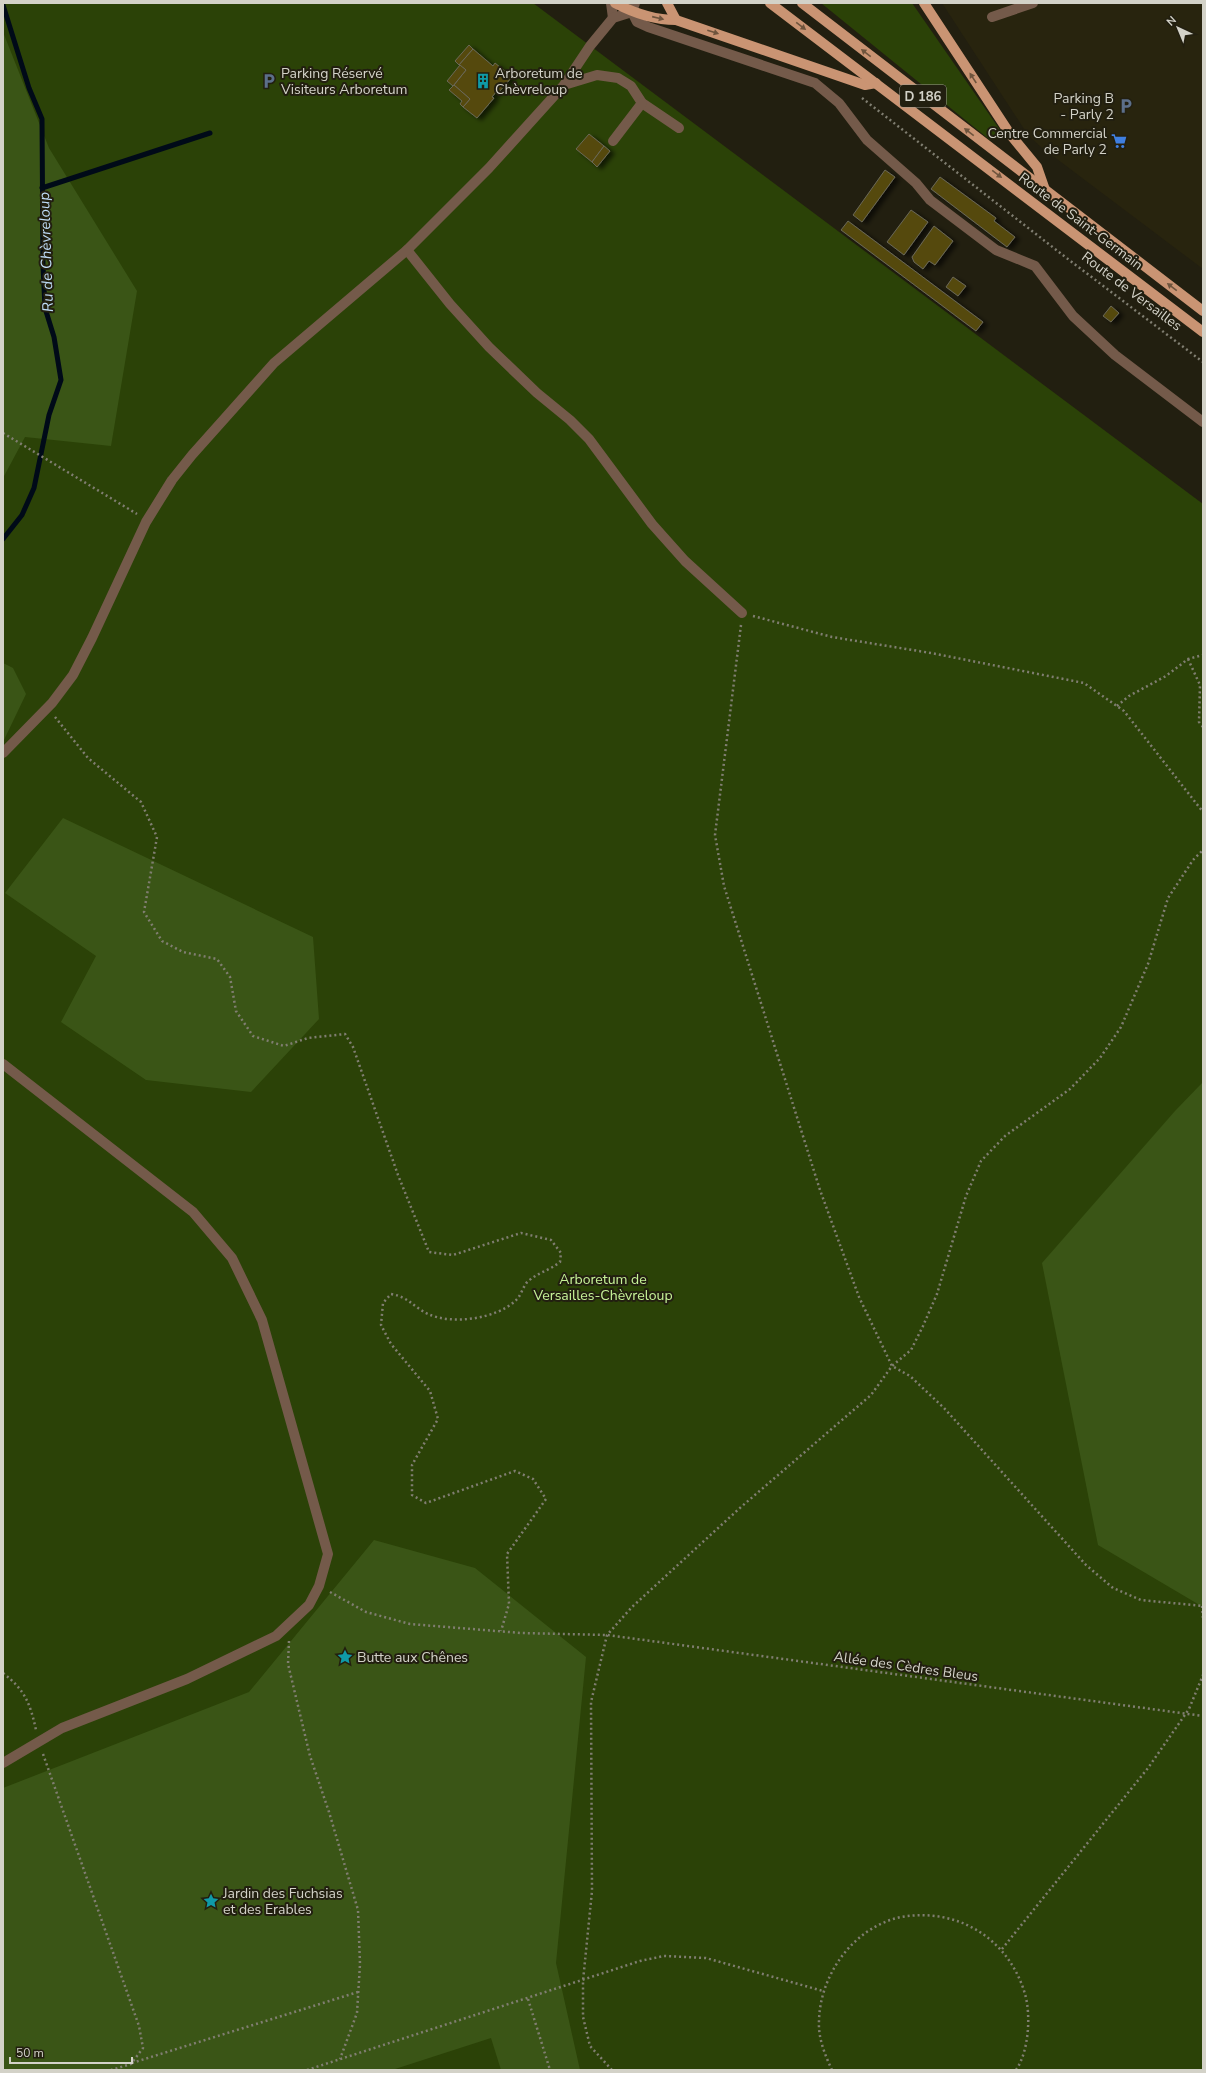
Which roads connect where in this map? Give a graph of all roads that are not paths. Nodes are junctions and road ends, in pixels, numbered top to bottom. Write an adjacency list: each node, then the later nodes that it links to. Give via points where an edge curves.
1 (611, 3): 10 (lane)
2 (615, 3): 8 (main road)
3 (667, 3): 11 (main road)
4 (770, 3): 14 (main road, Route de Saint-Germain / D 186, one-way to 14)
5 (802, 3): 19 (main road, Route de Saint-Germain / D 186, one-way to 5)
6 (924, 3): 19 (main road, one-way to 6, via 1037,167 1010,134)
7 (1033, 3): 9 (lane)
8 (633, 7): 10 (lane); 11 (main road, one-way to 11, via 667,20); 13 (lane, via 637,22 648,27)
9 (992, 17)
10 (613, 18): 15 (lane, via 590,46)
11 (676, 20): 12 (main road, one-way to 12)
12 (764, 49): 13 (lane); 14 (main road, via 865,85)
13 (760, 63): 23 (lane, via 815,83 839,103 866,140 916,182 930,200 996,250 1035,266 1073,316 1115,355)
14 (876, 83): 22 (main road, Route de Saint-Germain / D 186, one-way to 22)
15 (564, 85): 16 (lane, via 597,75 618,78 631,86); 20 (lane, via 489,168)
16 (642, 103): 17 (lane); 18 (lane)
17 (679, 128)
18 (613, 141)
19 (1045, 190): 21 (main road, Route de Saint-Germain / D 186, one-way to 19)
20 (408, 250): 24 (lane, via 450,304 489,347 588,439 652,524 685,561); 25 (lane, via 274,363 188,460 172,480 146,522 73,675 47,708)
21 (1203, 310)
22 (1203, 332)
23 (1203, 422)
24 (742, 613)
25 (3, 753)
26 (3, 1064): 27 (lane, via 193,1212 232,1258 262,1320 328,1554 320,1586 309,1605 276,1636 187,1679 62,1728)
27 (3, 1763)

